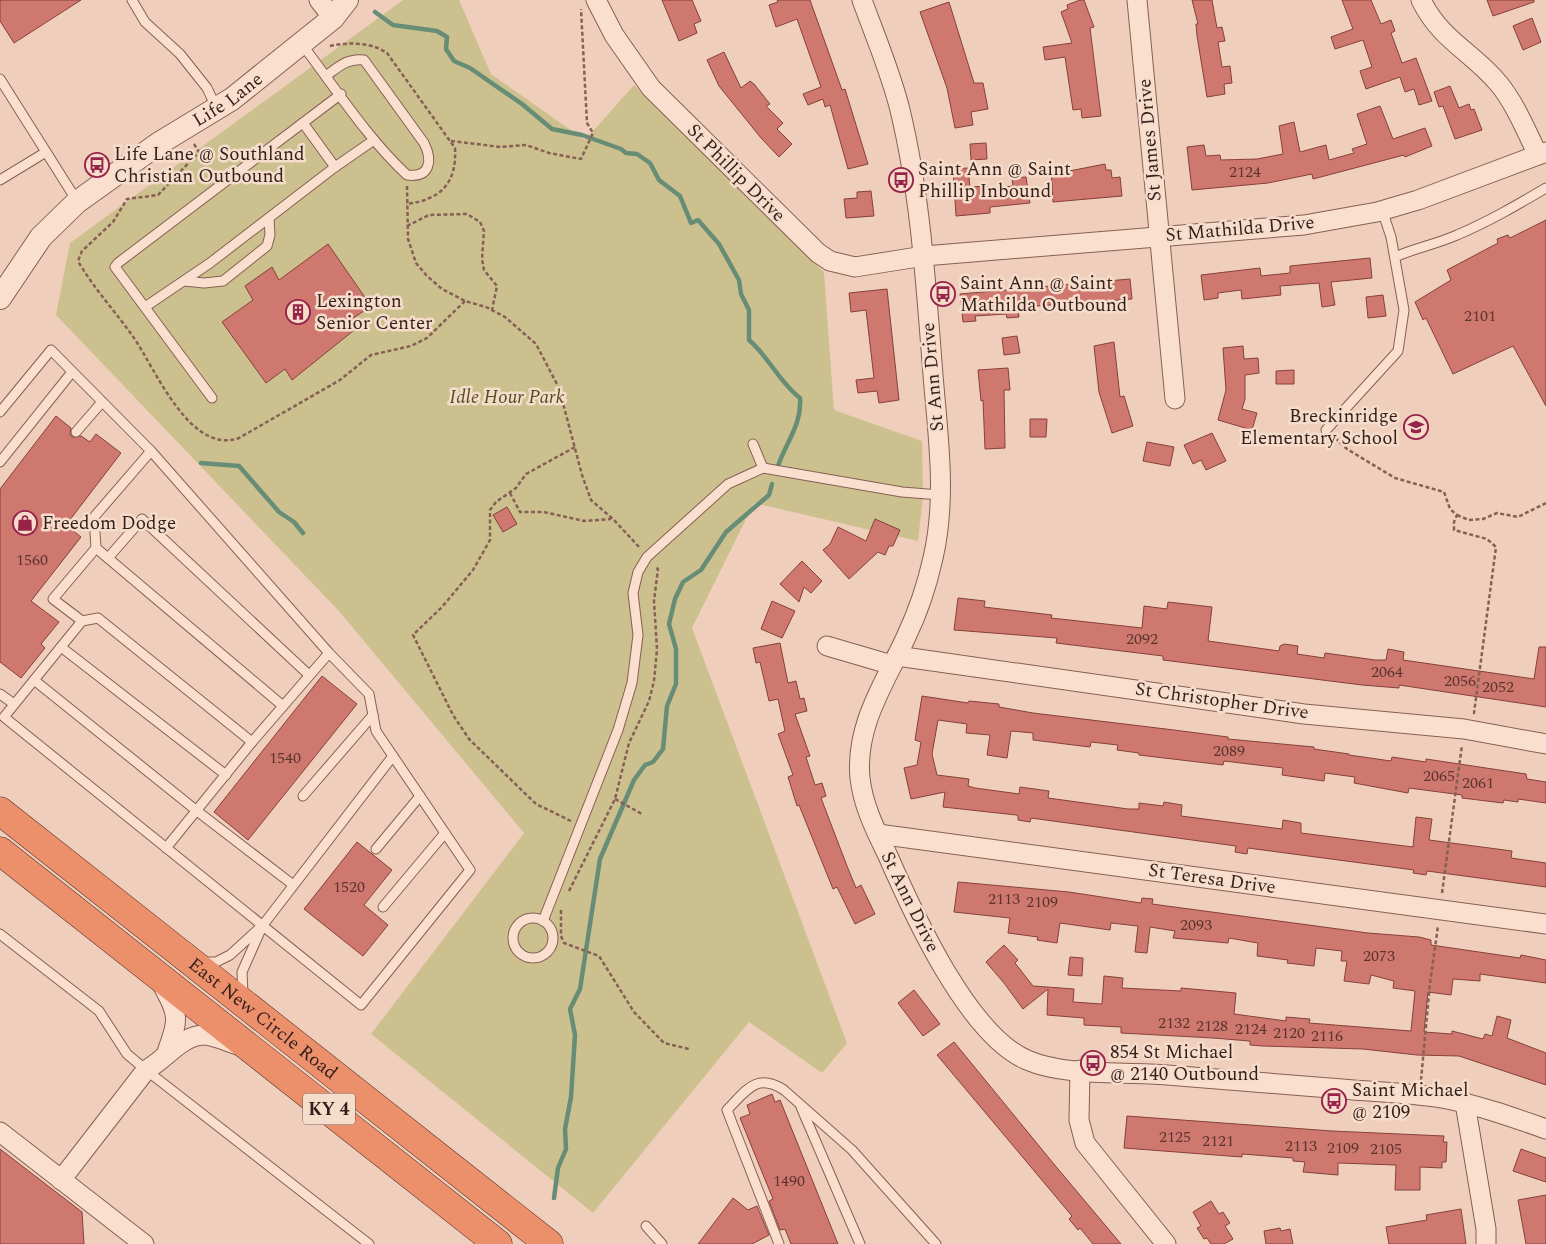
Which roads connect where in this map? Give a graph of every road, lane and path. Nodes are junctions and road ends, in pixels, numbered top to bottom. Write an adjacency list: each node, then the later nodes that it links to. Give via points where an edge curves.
1 (132, 0): 13 (lane, via 145,22 180,54 207,88)
2 (319, 0): 8 (street)
3 (347, 0): 8 (street, Life Lane)
4 (862, 0): 29 (street, St Ann Drive, via 899,107 913,170)
5 (1137, 0): 28 (street, St James Drive)
6 (1421, 0): 19 (street, via 1435,24 1499,83)
7 (588, 2): 17 (path, via 587,123 593,133 581,159 526,145 501,147); 29 (street, St Phillip Drive, via 651,88 818,253 830,261 855,267)
8 (333, 18): 9 (street, Life Lane)
9 (301, 43): 10 (lane); 13 (street, Life Lane)
10 (326, 76): 12 (lane); 21 (lane, via 346,61 364,60 430,154 427,168 421,174)
11 (0, 79): 18 (lane)
12 (341, 94): 14 (lane); 16 (lane)
13 (217, 108): 15 (street, Life Lane)
14 (304, 123): 20 (lane); 34 (lane, via 118,263 115,267)
15 (184, 129): 24 (street, Life Lane); 33 (path, via 199,152 158,195 127,199 113,222 82,251 78,261 134,337 162,388 180,411 208,437 229,442 239,438 340,380 372,355 412,346 427,338)
16 (374, 140): 20 (lane); 21 (lane)
17 (451, 140)
18 (46, 152): 22 (lane); 24 (lane)
19 (1542, 153): 25 (street, St Mathilda Drive, via 1418,200)
20 (335, 167): 26 (lane)
21 (407, 175): 27 (path)
22 (0, 180)
23 (1546, 188): 30 (lane, via 1472,228)
24 (77, 202): 32 (street, Life Lane, via 41,237)
25 (1382, 210): 28 (street, St Mathilda Drive, via 1304,225); 30 (lane)
26 (270, 218): 31 (lane); 31 (lane, via 266,246 223,280 204,283)
27 (407, 226): 33 (path, via 416,262 442,289); 35 (path, via 429,215 467,214 480,222 484,231 484,270 497,286)
28 (1159, 236): 29 (street, St Mathilda Drive); 38 (street, St James Drive)
29 (924, 256): 49 (street, St Ann Drive, via 941,469)
30 (1395, 257): 41 (lane, via 1404,310 1398,351)
31 (184, 281): 34 (lane)
32 (2, 290)
33 (465, 301): 35 (path)
34 (145, 307): 37 (lane)
35 (492, 310): 44 (path, via 536,344 560,388)
36 (72, 372): 39 (lane); 40 (lane, via 51,350); 46 (lane)
37 (212, 398)
38 (1175, 399)
39 (102, 402): 42 (lane); 45 (lane)
40 (0, 412)
41 (1326, 430)
42 (76, 432)
43 (753, 444): 47 (lane)
44 (575, 447): 48 (path, via 526,474); 52 (path, via 591,500)
45 (152, 450): 53 (lane, via 94,517); 59 (lane)
46 (0, 462)
47 (763, 468): 49 (lane, via 902,492); 85 (lane, via 728,484 643,561 633,593 638,635 632,683 618,730)
48 (510, 493): 52 (path, via 520,512 544,512 584,521); 77 (path, via 490,510 490,540 473,570 413,635 453,715 469,739 536,804 573,822)
49 (940, 495): 60 (street, St Ann Drive, via 929,575)
50 (1546, 503): 51 (path, via 1518,517 1497,513 1469,520)
51 (1457, 516)
52 (613, 519): 54 (path)
53 (96, 548): 55 (lane); 56 (lane, via 53,599)
54 (640, 548)
55 (108, 558): 61 (lane, via 142,519); 65 (lane)
56 (82, 621): 58 (lane); 67 (lane, via 98,618)
57 (827, 646): 60 (street)
58 (61, 647): 62 (lane); 70 (lane)
59 (329, 653): 61 (lane); 66 (lane, via 369,694)
60 (895, 660): 68 (street, St Christopher Drive, via 1304,714 1464,729); 79 (street, St Ann Drive, via 872,706 860,752 863,796)
61 (309, 675): 65 (lane)
62 (34, 680): 64 (lane); 75 (lane)
63 (0, 694): 64 (lane)
64 (14, 704): 80 (lane, via 4,716)
65 (284, 706): 67 (lane)
66 (373, 715): 69 (lane, via 376,732); 71 (lane)
67 (252, 742): 70 (lane)
68 (1546, 744)
69 (393, 756): 72 (lane); 83 (lane)
70 (226, 775): 75 (lane)
71 (303, 796)
72 (420, 796): 78 (lane); 81 (lane)
73 (615, 799): 76 (path)
74 (0, 811): 90 (highway, East New Circle Road / KY 4)
75 (197, 811): 80 (lane); 83 (lane)
76 (642, 814)
77 (570, 830)
78 (445, 833): 84 (lane); 87 (lane, via 470,870 361,1005)
79 (878, 834): 86 (street, St Teresa Drive); 97 (street, St Ann Drive, via 934,952 989,1030 1025,1059 1040,1065)
80 (166, 848): 87 (lane)
81 (376, 848)
82 (0, 851): 91 (highway, East New Circle Road / KY 4)
83 (292, 884): 87 (lane)
84 (383, 907)
85 (543, 921): 85 (lane, via 552,931 552,945 544,955 524,956 516,947 516,928 526,920 538,918)
86 (1546, 924)
87 (263, 925): 90 (lane, via 230,955 216,962); 92 (lane, via 242,972)
88 (0, 934): 96 (lane, via 99,1011 127,1054)
89 (578, 949): 94 (path, via 597,955 634,1012 664,1043)
90 (192, 962): 92 (highway, East New Circle Road / KY 4)
91 (158, 976): 93 (highway, East New Circle Road / KY 4); 95 (street, via 174,1007 177,1021)
92 (244, 1003): 107 (highway, East New Circle Road / KY 4)
93 (253, 1049): 95 (street, via 204,1035 190,1038); 106 (highway, East New Circle Road / KY 4)
94 (689, 1049)
95 (166, 1055): 96 (street)
96 (146, 1070): 102 (street); 105 (lane)
97 (1080, 1070): 99 (street, St Ann Drive, via 1418,1095); 112 (street, via 1079,1120 1085,1143)
98 (799, 1102): 109 (lane, via 775,1085 763,1082 752,1085 727,1110); 110 (lane); 111 (lane, via 852,1150)
99 (1465, 1103): 100 (street, St Ann Drive); 113 (street)
100 (1546, 1129)
101 (0, 1132): 102 (street)
102 (61, 1180): 104 (street)
103 (646, 1226): 108 (lane)
104 (144, 1244)
105 (369, 1244)
106 (498, 1244)
107 (549, 1244)
108 (662, 1244)
109 (779, 1244)
110 (860, 1244)
111 (936, 1244)
112 (1166, 1244)
113 (1486, 1244)

